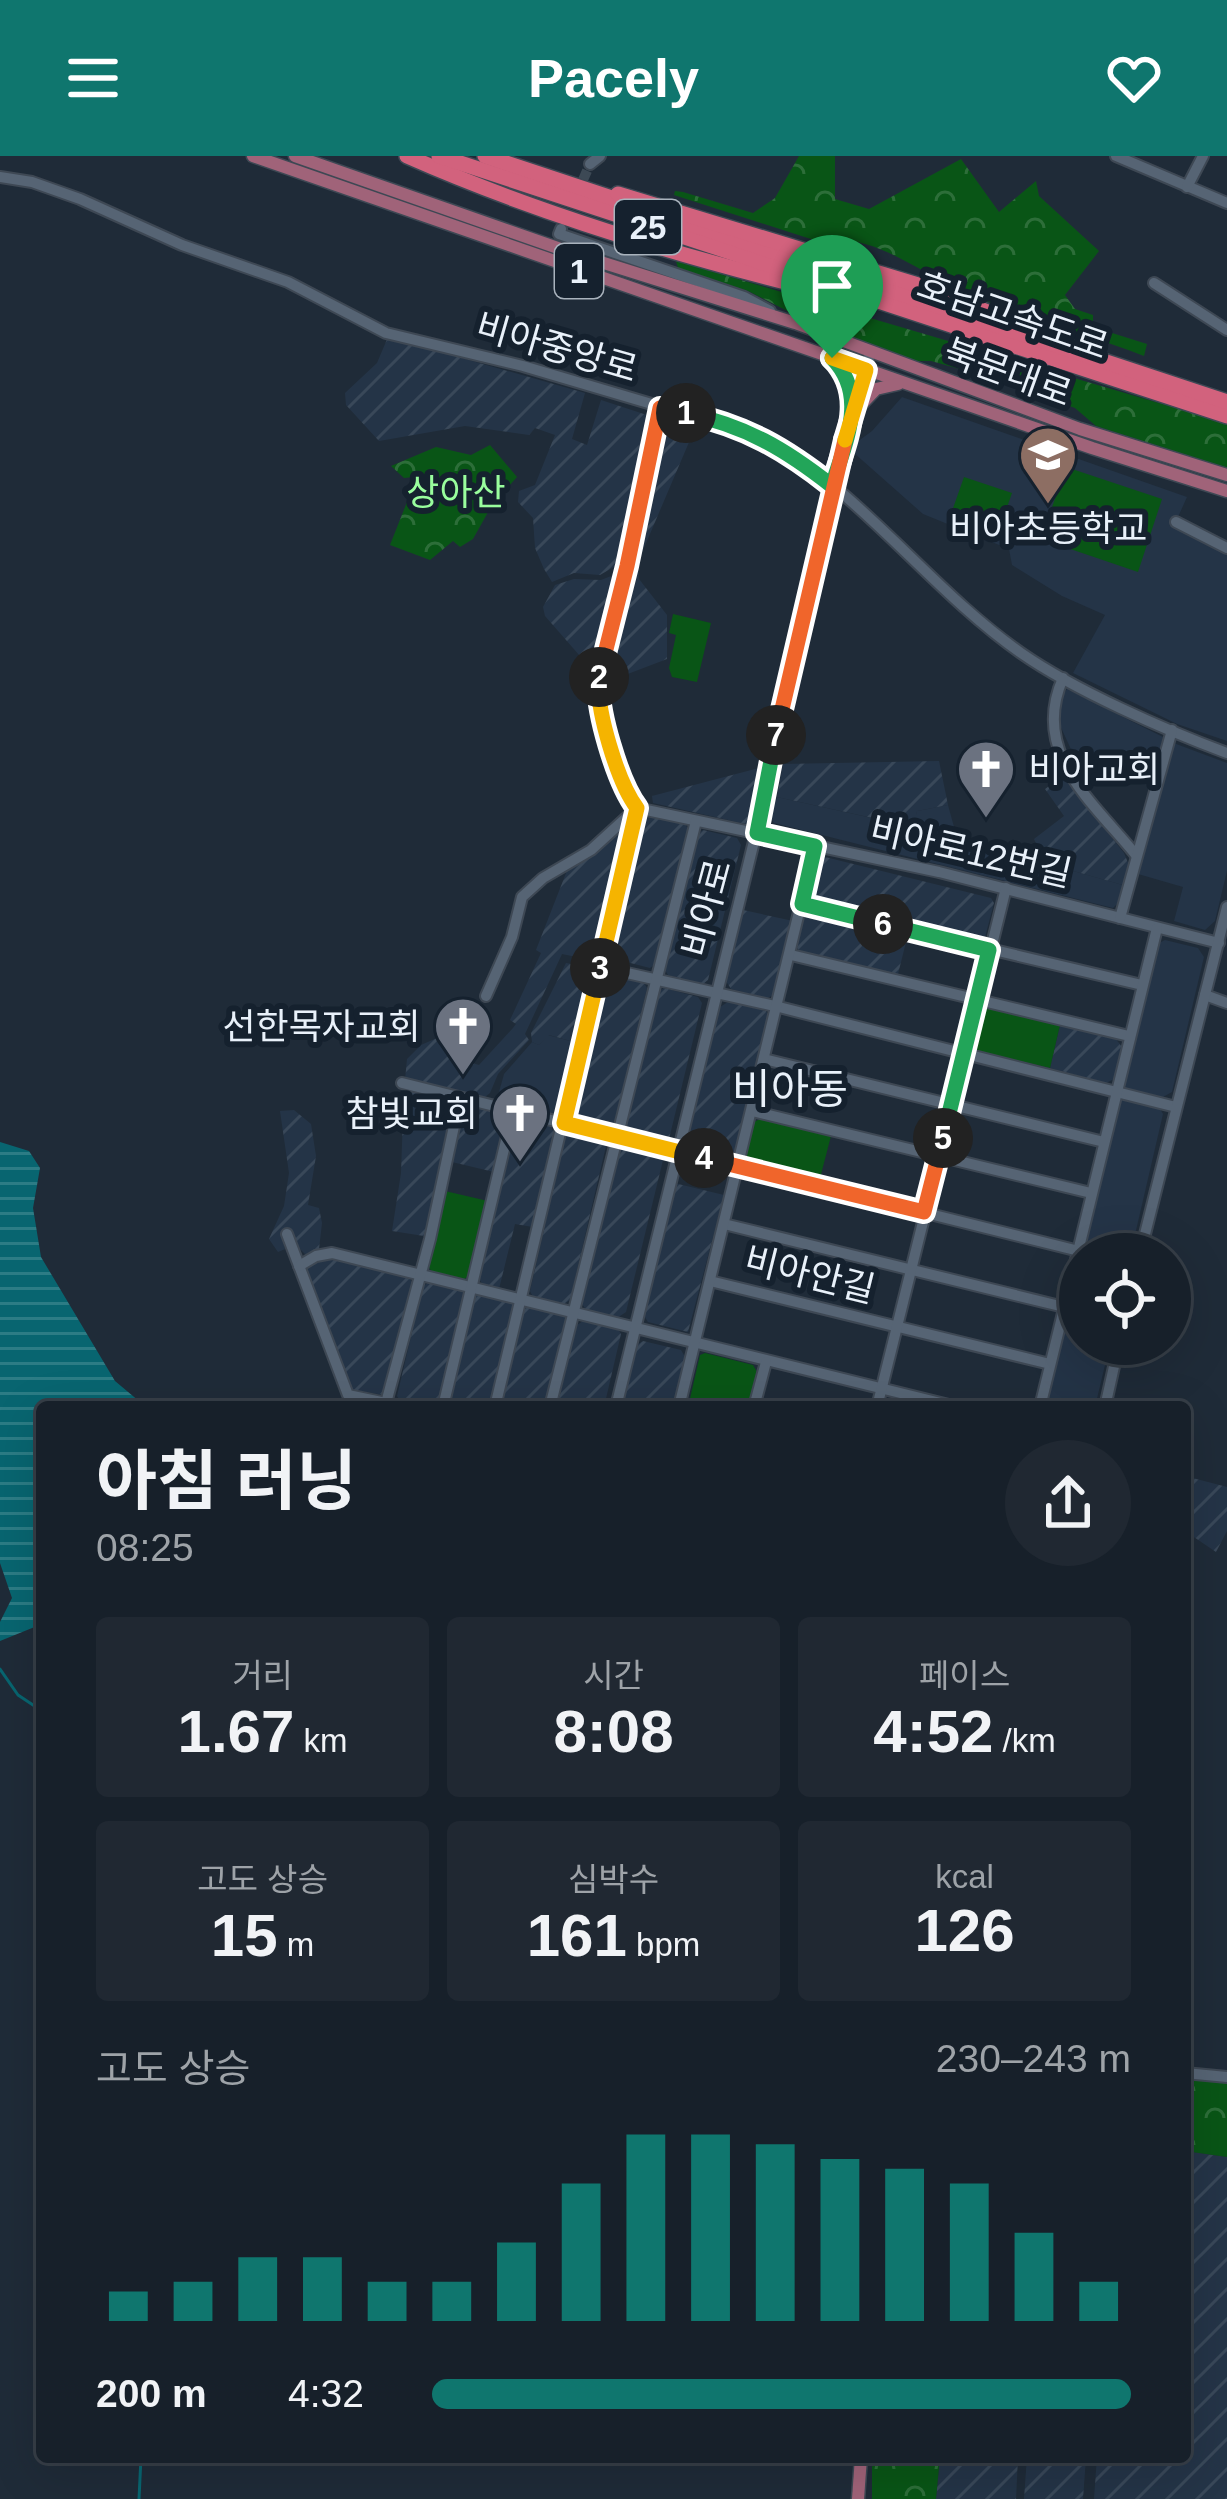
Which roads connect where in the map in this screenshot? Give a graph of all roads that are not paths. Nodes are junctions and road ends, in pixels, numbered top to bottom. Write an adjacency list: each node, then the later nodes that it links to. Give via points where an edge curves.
1 (253, 156): 17 (main road, 북문대로 / 1)
2 (295, 156): 14 (main road, 북문대로 / 1)
3 (407, 156): 13 (highway, via 692,258)
4 (439, 156): 13 (highway, 호남고속도로 / 25)
5 (485, 156): 20 (highway, 호남고속도로 / 25)
6 (1116, 156): 9 (street)
7 (1203, 156): 9 (street)
8 (0, 177): 21 (street, 비아중앙로, via 80,199 288,282 386,333)
9 (1187, 187): 10 (street)
10 (1227, 203)
11 (562, 229): 14 (street)
12 (1154, 283): 15 (street)
13 (859, 295): 23 (highway, 호남고속도로 / 25)
14 (796, 323): 16 (main road, 북문대로 / 1)
15 (1227, 330)
16 (870, 354): 18 (street, 비아로); 24 (main road, 북문대로 / 1)
17 (832, 358): 18 (main road, 북문대로 / 1); 22 (street, via 851,386)
18 (866, 370): 19 (main road, 북문대로 / 1); 22 (street, 비아로)
19 (905, 384): 22 (main road, via 877,389); 26 (main road, 북문대로 / 1)
20 (1227, 402)
21 (660, 408): 25 (street, 비아중앙로, via 760,436); 32 (street, via 597,684 624,791)
22 (854, 413): 25 (street, 비아로)
23 (1227, 416)
24 (1227, 475)
25 (832, 486): 29 (street, 비아중앙로, via 964,607); 34 (street, 비아로)
26 (1227, 491)
27 (1176, 522): 28 (street)
28 (1227, 548)
29 (1063, 678): 30 (street, 비아중앙로); 36 (street, via 1051,712 1061,759)
30 (1172, 730): 31 (street, 비아중앙로); 36 (street)
31 (1227, 753)
32 (637, 808): 33 (street, 비아로12번길); 45 (street); 50 (street, via 522,897)
33 (696, 821): 34 (street, 비아로12번길); 46 (street)
34 (757, 833): 35 (street, 비아로12번길); 48 (street, 비아로)
35 (815, 846): 37 (street, 비아로12번길); 38 (street)
36 (1136, 855): 40 (street)
37 (1006, 888): 40 (street, 비아로12번길); 43 (street, 비아안길)
38 (802, 904): 43 (street); 44 (street)
39 (1227, 907): 42 (street)
40 (1120, 918): 41 (street, 비아로12번길)
41 (1157, 928): 42 (street, 비아로12번길); 47 (street)
42 (1219, 943): 49 (street)
43 (989, 950): 47 (street); 51 (street, 비아안길)
44 (791, 955): 51 (street); 53 (street)
45 (600, 967): 46 (street); 64 (street)
46 (656, 979): 48 (street); 65 (street)
47 (1142, 985): 54 (street)
48 (715, 992): 53 (street); 67 (street, 비아로)
49 (1205, 995): 52 (street); 61 (street)
50 (486, 996)
51 (978, 1001): 54 (street); 55 (street, 비아안길)
52 (1227, 1003)
53 (779, 1006): 55 (street); 56 (street)
54 (1130, 1036): 58 (street)
55 (964, 1054): 58 (street); 60 (street, 비아안길)
56 (764, 1059): 60 (street); 62 (street)
57 (402, 1083): 59 (street)
58 (1115, 1090): 61 (street); 66 (street)
59 (460, 1098): 63 (street); 79 (street)
60 (951, 1106): 66 (street); 68 (street, 비아안길)
61 (1176, 1107): 74 (street)
62 (752, 1111): 68 (street); 69 (street)
63 (513, 1112): 64 (street); 81 (street)
64 (564, 1123): 65 (street); 82 (street)
65 (617, 1136): 67 (street); 84 (street)
66 (1104, 1142): 70 (street)
67 (677, 1151): 69 (street); 87 (street, 비아로)
68 (938, 1157): 70 (street); 71 (street, 비아안길)
69 (738, 1167): 71 (street); 72 (street)
70 (1091, 1193): 73 (street)
71 (924, 1212): 76 (street); 78 (street, 비아안길)
72 (724, 1224): 78 (street, 비아안길); 80 (street)
73 (1080, 1233)
74 (1145, 1233)
75 (287, 1234): 77 (street)
76 (1059, 1246)
77 (299, 1266): 79 (street, via 332,1253); 93 (street, via 348,1395)
78 (910, 1269): 83 (street, 비아안길); 85 (street, 비아안길)
79 (420, 1276): 81 (street); 94 (street)
80 (710, 1281): 85 (street, 비아안길); 88 (street)
81 (471, 1288): 82 (street); 95 (street)
82 (522, 1299): 84 (street); 96 (street)
83 (1059, 1306)
84 (572, 1312): 87 (street); 97 (street)
85 (896, 1326): 90 (street, 비아안길); 92 (street, 비아안길)
86 (1059, 1327): 90 (street)
87 (634, 1328): 88 (street); 98 (street, 비아로)
88 (695, 1342): 89 (street); 99 (street)
89 (766, 1361): 92 (street); 100 (street)
90 (1050, 1364): 103 (street)
91 (1114, 1365): 104 (street)
92 (881, 1390): 101 (street, 비아안길); 102 (street)
93 (376, 1401)
94 (387, 1401)
95 (444, 1401)
96 (497, 1401)
97 (551, 1401)
98 (617, 1401)
99 (680, 1401)
100 (756, 1401)
101 (878, 1401)
102 (930, 1401)
103 (1041, 1401)
104 (1106, 1401)
105 (1191, 2074): 106 (street)
106 (1227, 2078)
107 (861, 2463): 108 (main road)
108 (858, 2499)

